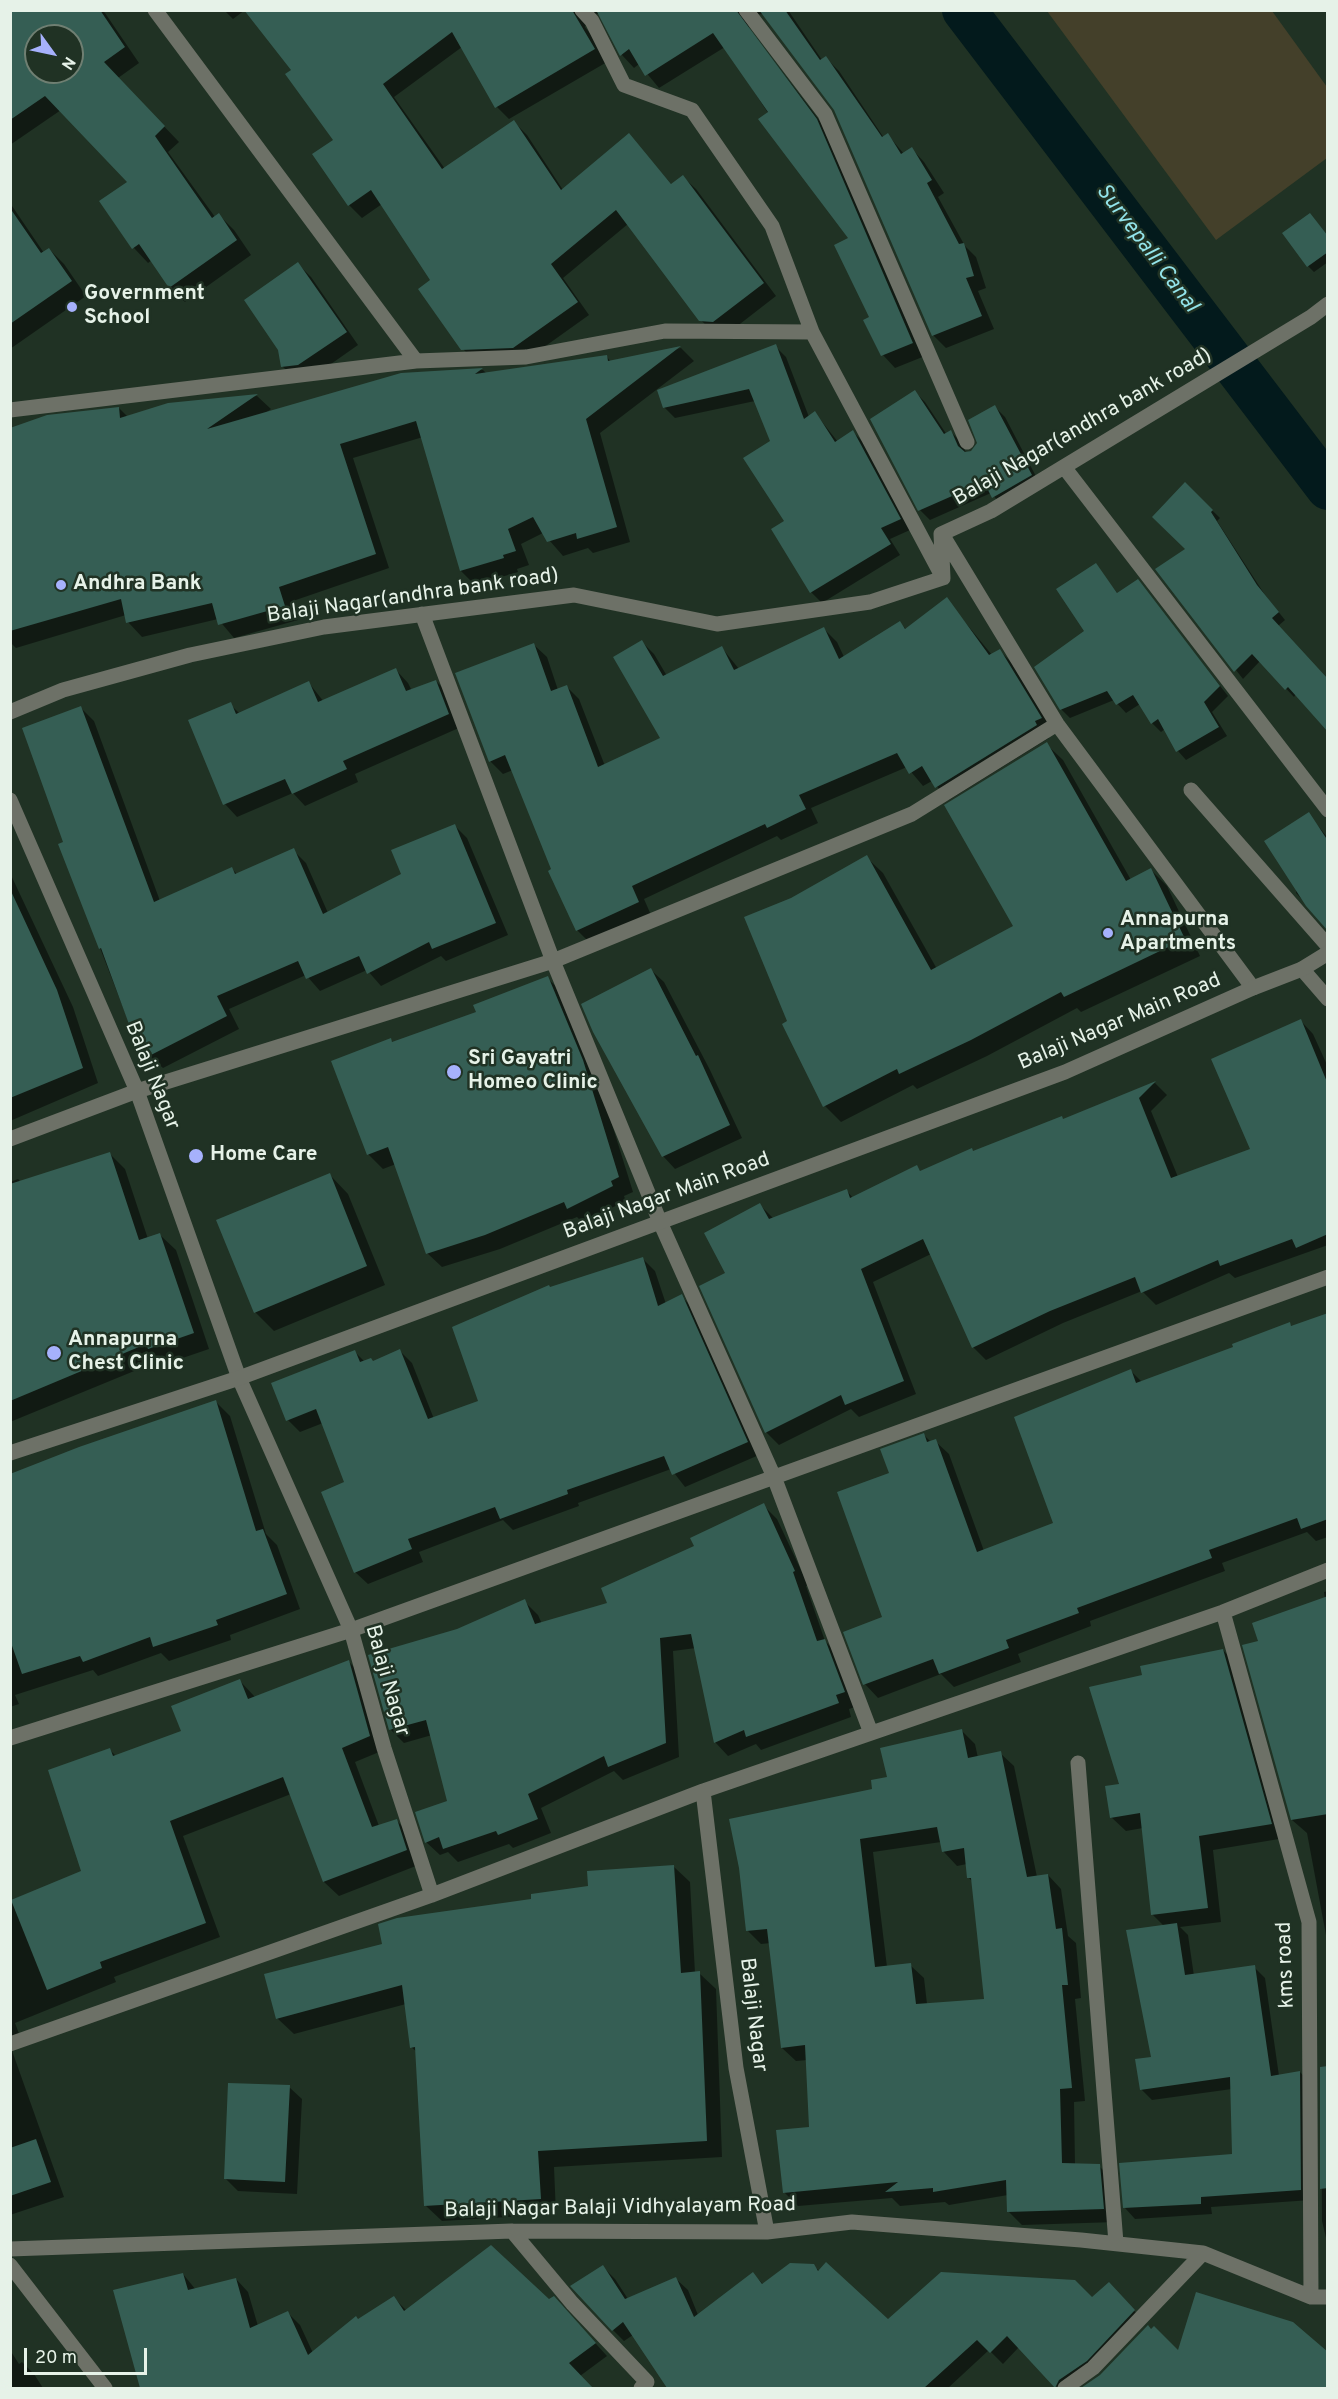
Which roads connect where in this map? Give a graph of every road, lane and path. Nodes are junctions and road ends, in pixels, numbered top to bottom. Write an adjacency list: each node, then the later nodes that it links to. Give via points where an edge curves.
1 (154, 10): 6 (street)
2 (582, 10): 5 (street, via 592,21 624,86 692,110 772,226)
3 (746, 10): 8 (street, via 825,114)
4 (1328, 304): 9 (street, Balaji Nagar(andhra bank road))
5 (812, 332): 6 (street, via 665,331 526,357); 11 (street)
6 (416, 361): 7 (street)
7 (10, 410)
8 (967, 442)
9 (1064, 467): 10 (street, Balaji Nagar(andhra bank road), via 991,511); 17 (street)
10 (942, 534): 11 (street, Balaji Nagar(andhra bank road)); 14 (street)
11 (943, 578): 12 (street, Balaji Nagar(andhra bank road), via 870,602 717,624 574,595)
12 (422, 614): 13 (street, Balaji Nagar(andhra bank road), via 324,627 190,655 63,690); 20 (street)
13 (10, 712)
14 (1057, 724): 20 (street, via 912,814); 22 (street)
15 (1191, 790): 18 (street)
16 (10, 800): 24 (street, Balaji Nagar)
17 (1328, 810)
18 (1328, 946)
19 (1328, 953): 21 (street, Balaji Nagar Main Road)
20 (553, 961): 24 (street); 26 (street)
21 (1302, 969): 22 (street, Balaji Nagar Main Road); 23 (street)
22 (1253, 988): 26 (street, Balaji Nagar Main Road, via 1065,1072)
23 (1328, 999)
24 (137, 1091): 25 (street); 28 (street, Balaji Nagar)
25 (10, 1138)
26 (660, 1222): 28 (street, Balaji Nagar Main Road); 30 (street)
27 (1328, 1277): 30 (street)
28 (238, 1378): 29 (street, Balaji Nagar Main Road); 33 (street, Balaji Nagar)
29 (10, 1453)
30 (774, 1477): 33 (street); 34 (street)
31 (1328, 1570): 32 (street)
32 (1222, 1612): 34 (street); 46 (street, kms road, via 1309,1922)
33 (351, 1630): 35 (street); 38 (street, Balaji Nagar)
34 (871, 1733): 37 (street)
35 (10, 1738)
36 (1078, 1763): 42 (street)
37 (703, 1791): 38 (street); 41 (street, Balaji Nagar, via 736,2068)
38 (432, 1895): 39 (street)
39 (10, 2044)
40 (512, 2231): 41 (street, Balaji Nagar Balaji Vidhyalayam Road); 43 (street, Balaji Nagar Balaji Vidhyalayam Road); 48 (street)
41 (767, 2232): 42 (street, Balaji Nagar Balaji Vidhyalayam Road, via 852,2222)
42 (1116, 2243): 44 (street, Balaji Nagar Balaji Vidhyalayam Road)
43 (10, 2249)
44 (1203, 2253): 46 (street, Balaji Nagar Balaji Vidhyalayam Road); 50 (street, via 1093,2368)
45 (10, 2265): 49 (street)
46 (1311, 2297): 47 (street, Balaji Nagar Balaji Vidhyalayam Road)
47 (1328, 2297)
48 (647, 2386)
49 (105, 2388)
50 (1065, 2388)

